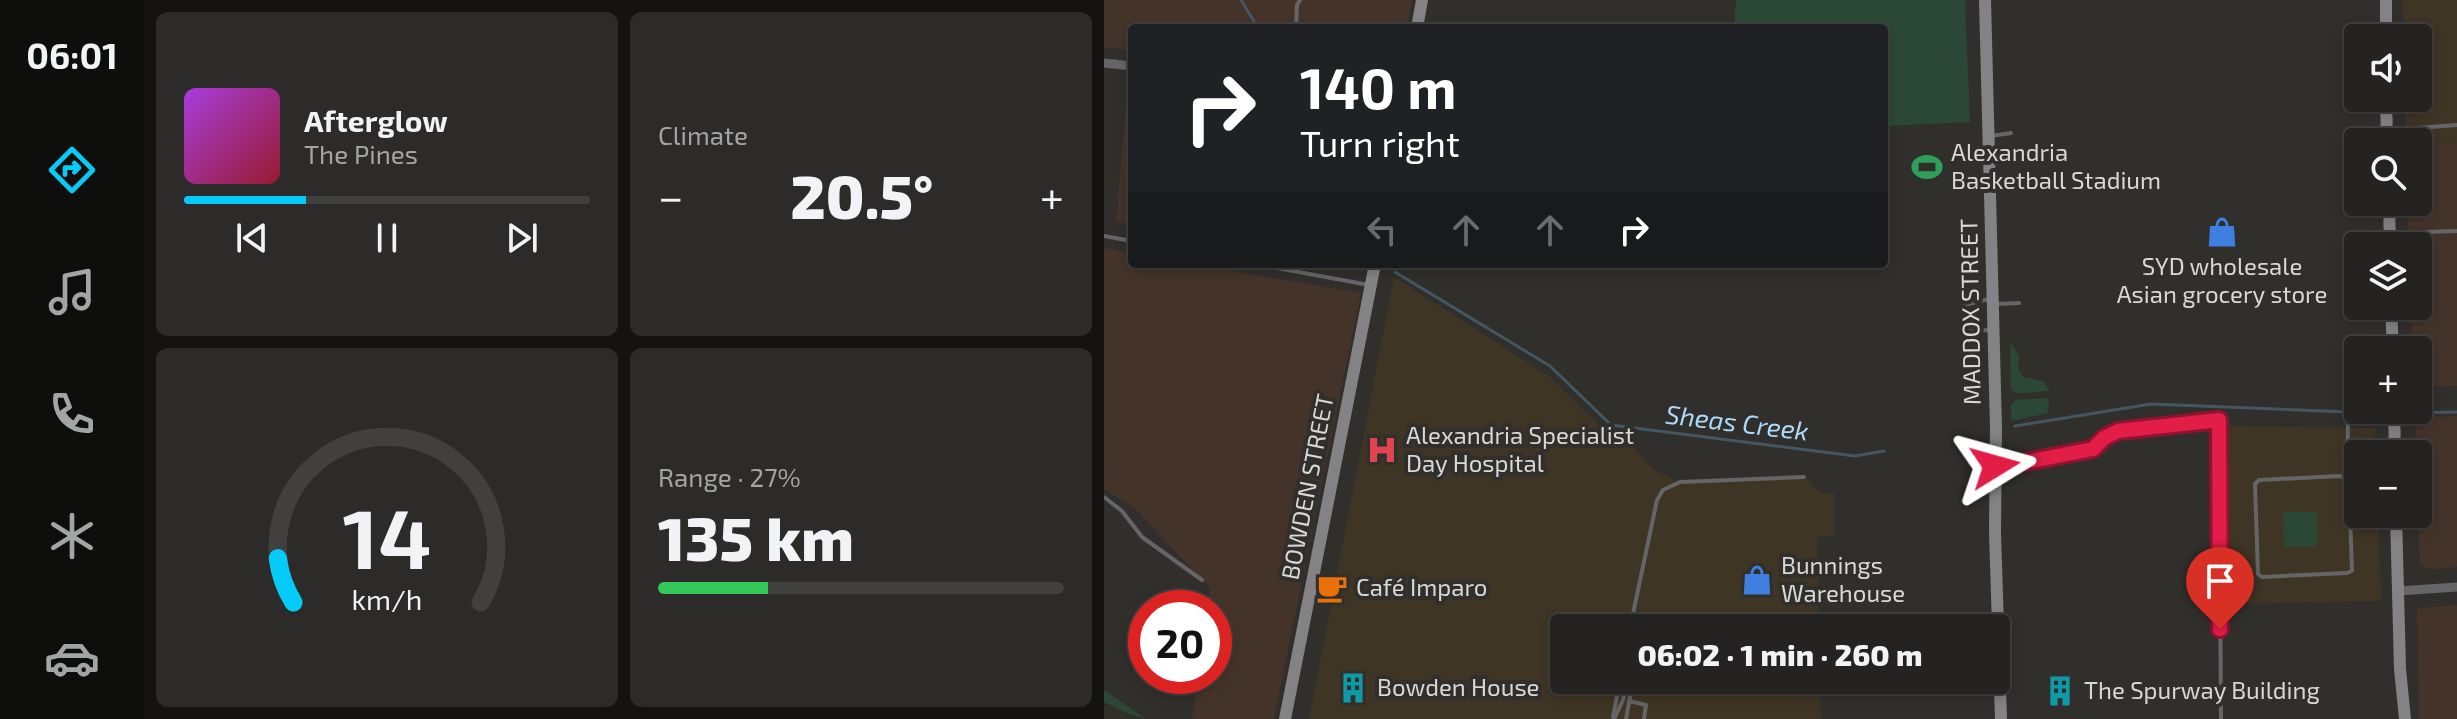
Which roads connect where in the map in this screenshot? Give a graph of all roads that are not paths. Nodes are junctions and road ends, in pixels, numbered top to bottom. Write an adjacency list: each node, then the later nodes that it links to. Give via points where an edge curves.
1 (1300, 0): 5 (lane)
2 (1422, 0): 6 (street)
3 (1985, 0): 13 (street, MADDOX STREET)
4 (2386, 0): 7 (street)
5 (1296, 24)
6 (1418, 24)
7 (2386, 24)
8 (1104, 63): 9 (street)
9 (1128, 66)
10 (2457, 125): 11 (lane)
11 (2432, 129)
12 (2011, 133): 13 (lane)
13 (1989, 136): 21 (street, MADDOX STREET)
14 (2457, 231): 15 (lane)
15 (2432, 234)
16 (1104, 236): 17 (lane)
17 (1128, 240)
18 (1277, 268): 20 (lane)
19 (1374, 268): 20 (street, BOWDEN STREET)
20 (1371, 285): 41 (street, BOWDEN STREET)
21 (1992, 301): 22 (lane); 23 (lane); 24 (street, MADDOX STREET)
22 (2019, 303)
23 (1964, 305)
24 (1992, 330): 25 (lane); 26 (street, MADDOX STREET)
25 (1966, 331)
26 (1995, 466): 45 (street, MADDOX STREET); 46 (lane, via 2093,449 2118,431 2219,420)
27 (1804, 477): 35 (lane, via 1671,485 1663,490)
28 (2344, 478): 30 (lane, via 2255,484 2258,574 2352,571)
29 (1104, 497): 32 (lane, via 1142,537)
30 (2350, 528)
31 (2396, 528): 34 (street)
32 (1202, 580)
33 (2457, 587): 34 (street)
34 (2398, 591): 36 (street)
35 (1633, 614)
36 (2400, 669): 47 (street); 48 (street)
37 (1617, 694): 42 (lane)
38 (1625, 694): 42 (lane)
39 (1629, 694): 40 (lane)
40 (1629, 701): 43 (lane); 44 (lane, via 1646,705)
41 (1285, 719)
42 (1613, 719)
43 (1626, 719)
44 (1644, 719)
45 (2001, 719)
46 (2221, 719)
47 (2398, 719)
48 (2405, 719)

